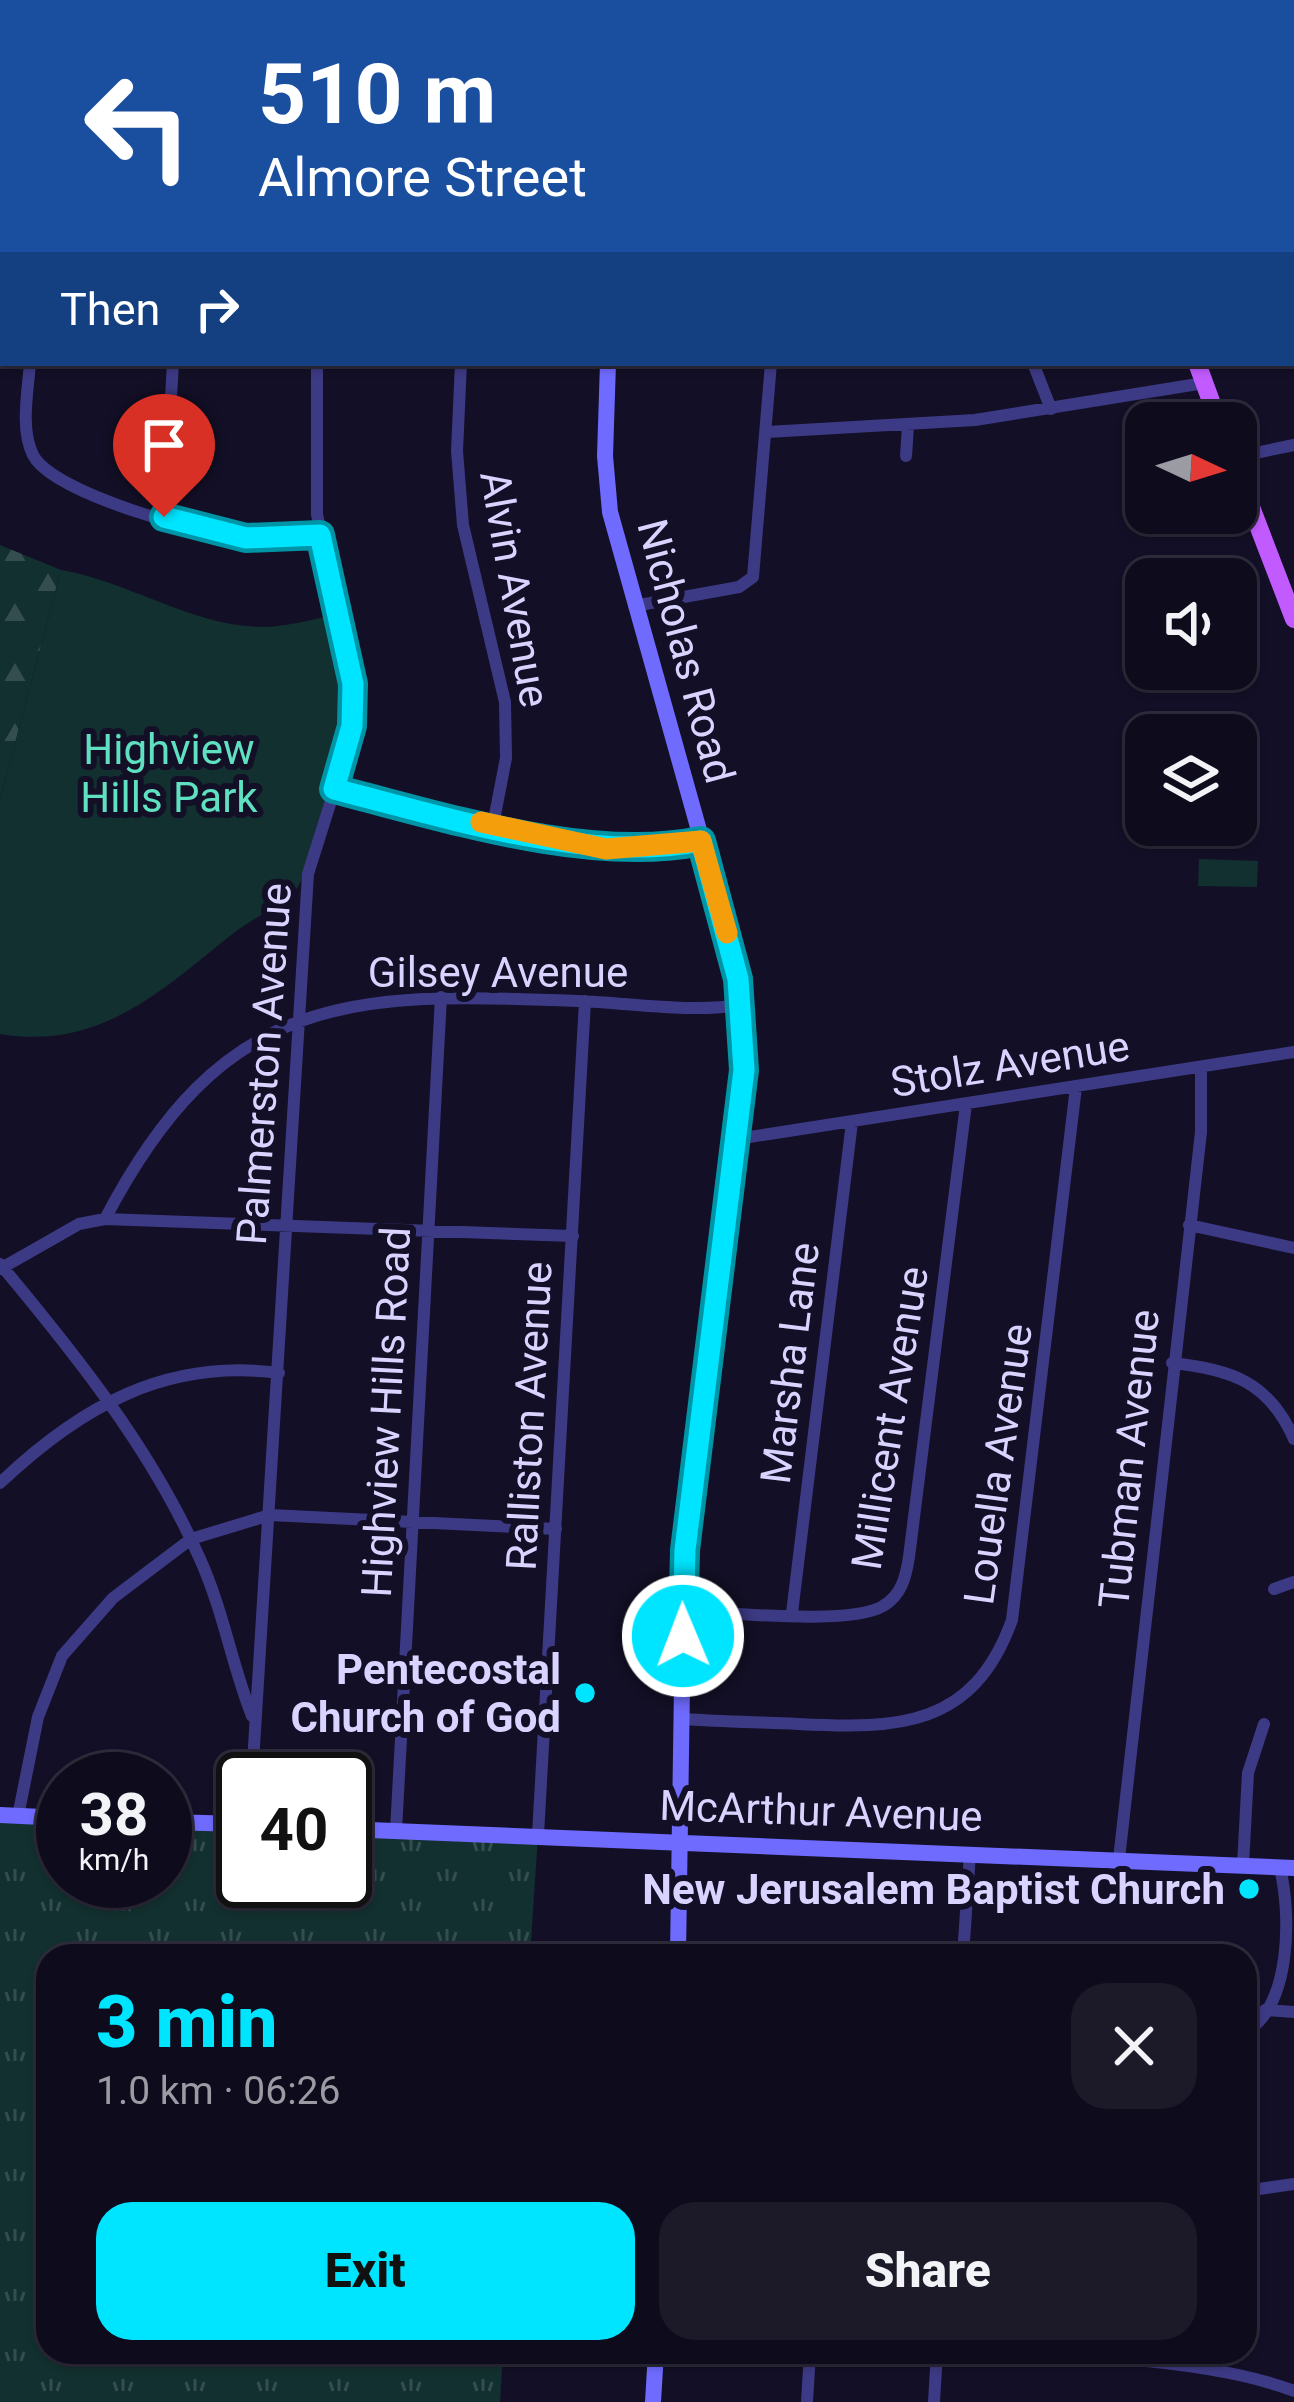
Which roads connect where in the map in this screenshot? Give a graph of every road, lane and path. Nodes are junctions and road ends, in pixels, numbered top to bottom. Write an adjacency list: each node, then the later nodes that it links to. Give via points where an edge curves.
1 (30, 366): 17 (street, via 28,441 40,466 62,484)
2 (173, 366): 17 (street)
3 (317, 366): 19 (street, Palmerston Avenue)
4 (461, 366): 23 (street, Alvin Avenue, via 463,525 505,702)
5 (608, 366): 20 (street, Nicholas Road, via 605,475)
6 (771, 366): 13 (street)
7 (1035, 366): 11 (street)
8 (1197, 366): 9 (main road)
9 (1204, 383): 10 (main road); 11 (street)
10 (1211, 402)
11 (1051, 409): 12 (street)
12 (908, 426): 13 (street); 16 (street)
13 (767, 432): 20 (street, via 751,580)
14 (1294, 445): 15 (street)
15 (1257, 453)
16 (906, 456)
17 (164, 517): 19 (street, via 246,538)
18 (1257, 523): 21 (main road)
19 (320, 535): 22 (street, Palmerston Avenue, via 353,684 352,726)
20 (634, 606): 24 (street, Nicholas Road)
21 (1294, 619)
22 (334, 789): 23 (street); 28 (street, Palmerston Avenue, via 308,874)
23 (494, 825): 24 (street, via 606,849)
24 (701, 841): 27 (street, Nicholas Road)
25 (442, 997): 26 (street, Gilsey Avenue); 28 (street, Gilsey Avenue, via 363,1003); 38 (street, Highview Hills Road)
26 (585, 1001): 27 (street, Gilsey Avenue); 39 (street, Ralliston Avenue)
27 (741, 1005): 34 (street, Nicholas Road)
28 (300, 1019): 35 (street, Gilsey Avenue, via 206,1078); 36 (street, Palmerston Avenue)
29 (1294, 1052): 30 (street, Stolz Avenue)
30 (1201, 1066): 31 (street, Stolz Avenue); 37 (street, Tubman Avenue)
31 (1076, 1087): 32 (street, Stolz Avenue); 56 (street, Louella Avenue, via 1012,1620 992,1662 951,1704 894,1725)
32 (966, 1104): 33 (street, Stolz Avenue); 54 (street, Millicent Avenue, via 907,1574 892,1599 867,1613)
33 (852, 1122): 34 (street, Stolz Avenue); 54 (street, Marsha Lane)
34 (737, 1139): 53 (street, Nicholas Road)
35 (105, 1219): 36 (street); 41 (street, via 79,1224)
36 (287, 1225): 38 (street); 43 (street, Palmerston Avenue)
37 (1189, 1225): 40 (street); 42 (street, Tubman Avenue)
38 (430, 1230): 39 (street); 48 (street, Highview Hills Road)
39 (572, 1236): 49 (street, Ralliston Avenue)
40 (1294, 1248)
41 (1, 1267): 44 (street)
42 (1172, 1363): 45 (street, via 1246,1379 1276,1403); 65 (street, Tubman Avenue)
43 (279, 1373): 44 (street, via 190,1371); 47 (street, Palmerston Avenue)
44 (108, 1400): 46 (street); 50 (street)
45 (1294, 1439)
46 (0, 1483)
47 (270, 1515): 48 (street); 50 (street); 55 (street, Palmerston Avenue)
48 (413, 1519): 49 (street); 61 (street, Highview Hills Road)
49 (556, 1528): 62 (street, Ralliston Avenue)
50 (191, 1539): 55 (street); 59 (street, via 124,1587 62,1655)
51 (1294, 1582): 52 (street)
52 (1274, 1589)
53 (682, 1611): 54 (street, Millicent Avenue); 56 (street, Nicholas Road)
54 (792, 1613)
55 (252, 1717): 58 (street, Palmerston Avenue)
56 (685, 1719): 63 (street, Nicholas Road)
57 (1264, 1724): 66 (street, via 1249,1773)
58 (252, 1752)
59 (9, 1816)
60 (372, 1830): 61 (street, McArthur Avenue)
61 (396, 1831): 62 (street, McArthur Avenue)
62 (538, 1835): 63 (street, McArthur Avenue)
63 (682, 1841): 64 (street, McArthur Avenue); 68 (street, Nicholas Road)
64 (970, 1853): 65 (street, McArthur Avenue); 69 (street)
65 (1119, 1859): 66 (street, McArthur Avenue)
66 (1244, 1865): 67 (street, McArthur Avenue)
67 (1287, 1868): 70 (street, via 1287,1940)
68 (678, 1944)
69 (964, 1944)
70 (1265, 2010): 71 (street); 72 (street)
71 (1294, 2012)
72 (1257, 2019)
73 (1294, 2183): 74 (street)
74 (1257, 2189)
75 (655, 2364): 80 (street)
76 (809, 2364): 81 (street)
77 (936, 2364): 82 (street)
78 (1128, 2364): 79 (street, via 1197,2368)
79 (1294, 2392)
80 (653, 2402)
81 (807, 2402)
82 (934, 2402)

